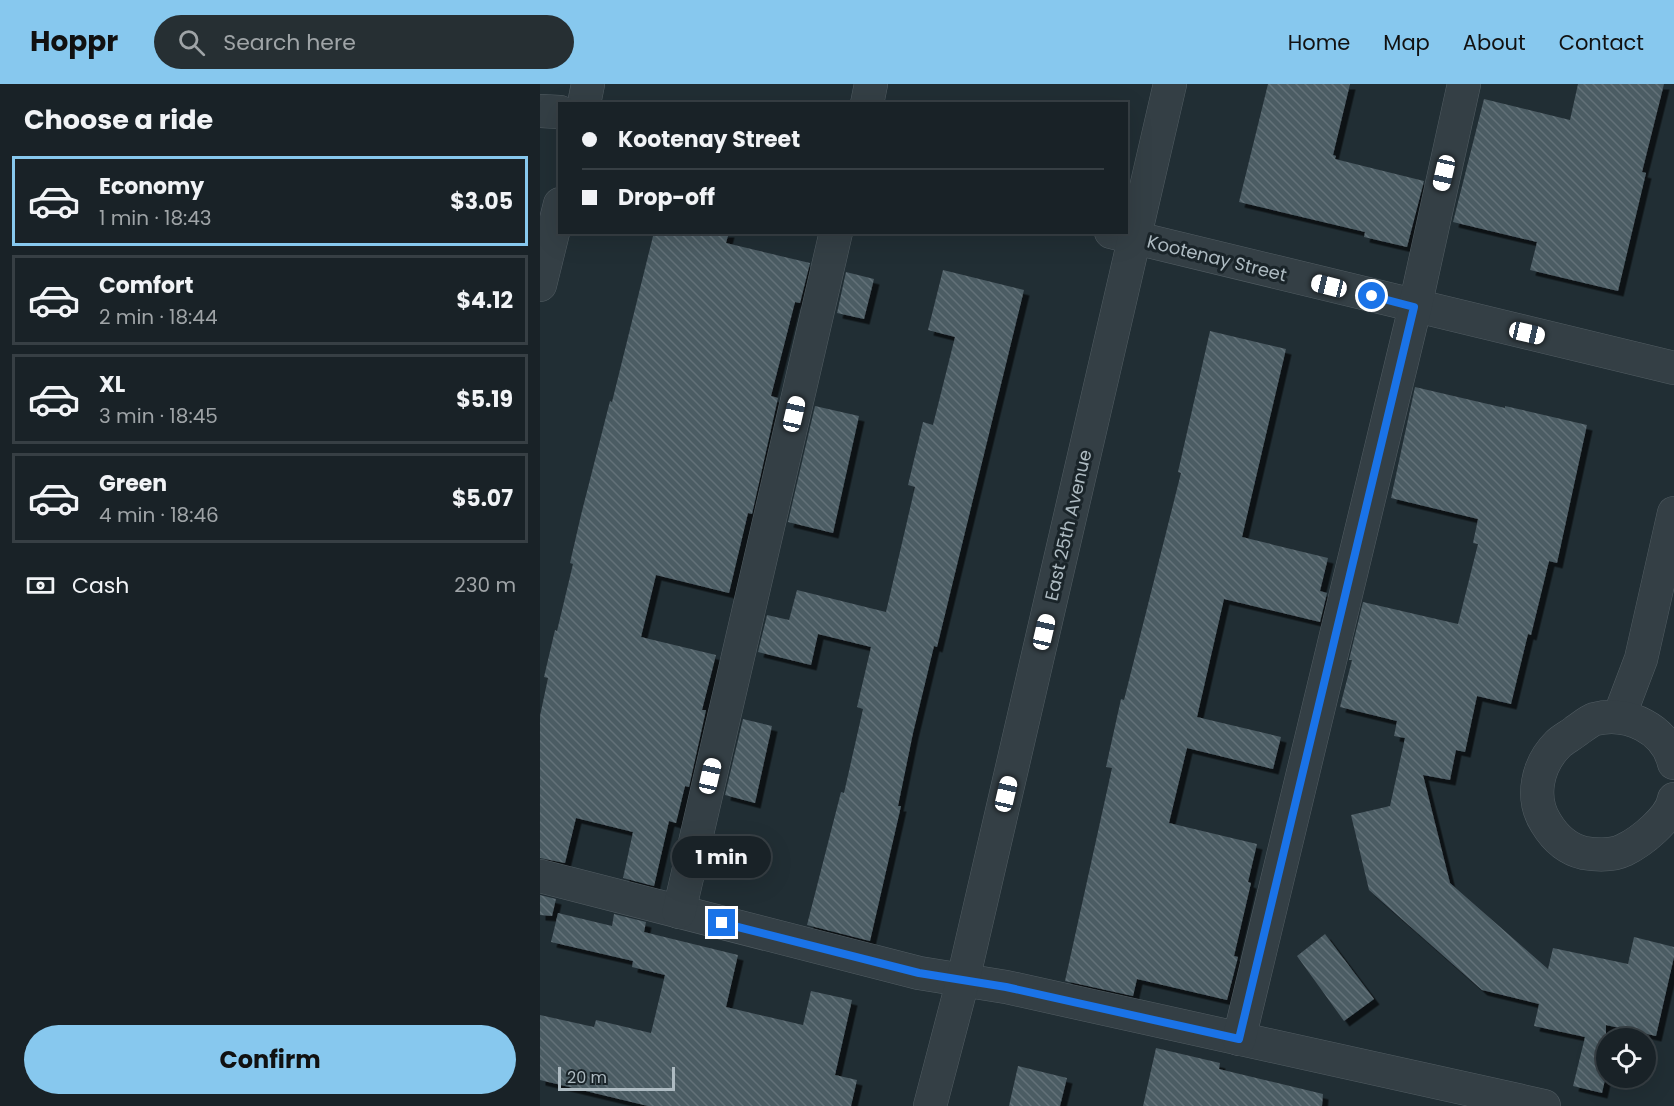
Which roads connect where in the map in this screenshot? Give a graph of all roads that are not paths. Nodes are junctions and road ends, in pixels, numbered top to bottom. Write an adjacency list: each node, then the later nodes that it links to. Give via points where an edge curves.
1 (588, 84): 5 (street)
2 (872, 84): 6 (street)
3 (1170, 84): 10 (street, East 25th Avenue)
4 (1464, 84): 14 (street)
5 (584, 102)
6 (868, 102)
7 (540, 111): 8 (street)
8 (558, 112)
9 (558, 212): 13 (street)
10 (1128, 220)
11 (836, 234): 21 (street)
12 (1123, 236): 14 (street, Kootenay Street); 22 (street, East 25th Avenue)
13 (540, 285)
14 (1414, 307): 15 (street, Kootenay Street); 23 (street)
15 (1674, 368)
16 (1674, 513): 17 (street, via 1641,659)
17 (1619, 717): 18 (street, via 1641,723 1659,735); 19 (street, via 1594,720 1558,744 1542,764 1536,789 1540,814 1553,836 1574,850 1599,856 1624,851 1664,820)
18 (1673, 757)
19 (1674, 799)
20 (540, 876): 21 (street)
21 (679, 912): 22 (street, via 919,973)
22 (963, 980): 23 (street); 24 (street, East 25th Avenue)
23 (1239, 1039): 25 (street)
24 (930, 1106)
25 (1544, 1106)

